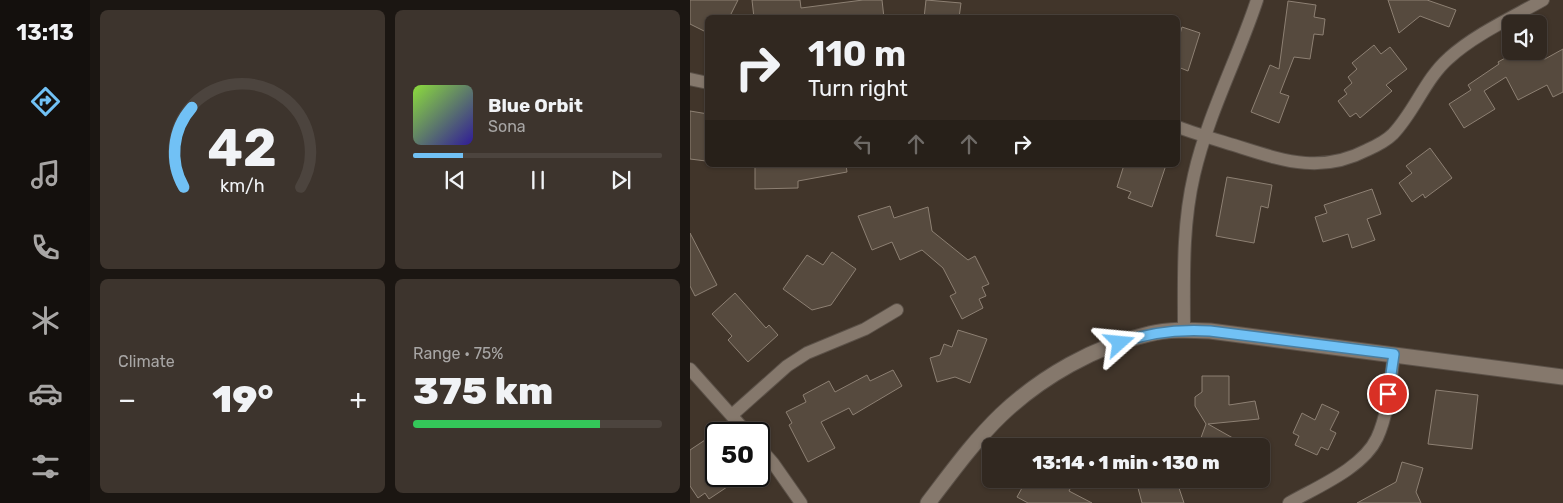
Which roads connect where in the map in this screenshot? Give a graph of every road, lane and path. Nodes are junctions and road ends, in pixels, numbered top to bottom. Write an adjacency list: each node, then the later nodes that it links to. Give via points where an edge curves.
1 (1258, 0): 6 (street)
2 (1543, 0): 6 (street, via 1462,47 1427,83 1392,134 1361,153 1341,161 1308,164 1282,160)
3 (690, 79): 4 (street)
4 (705, 82)
5 (1180, 128): 6 (street)
6 (1204, 136): 8 (street, via 1186,217)
7 (897, 310): 12 (street, via 865,329 807,353 787,366)
8 (1184, 330): 9 (main road); 16 (main road, via 1130,339 1086,357 1048,378 1000,416)
9 (1394, 354): 11 (main road); 17 (street, via 1386,413 1377,439 1363,458)
10 (690, 369): 12 (street)
11 (1563, 377)
12 (732, 415): 13 (street)
13 (738, 422)
14 (770, 460): 15 (street)
15 (800, 503)
16 (928, 503)
17 (1289, 503)

